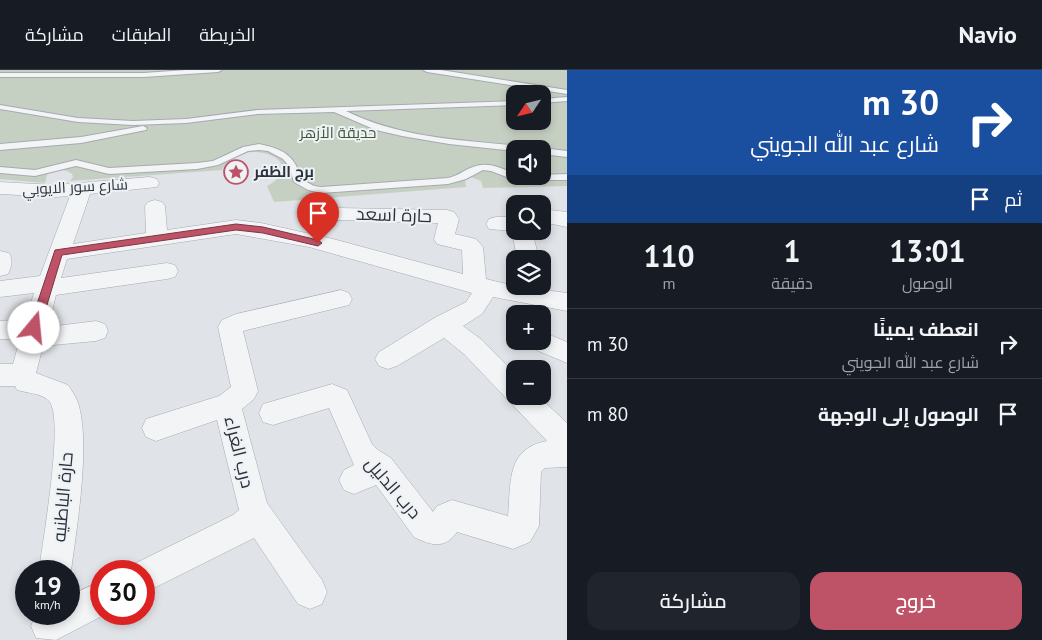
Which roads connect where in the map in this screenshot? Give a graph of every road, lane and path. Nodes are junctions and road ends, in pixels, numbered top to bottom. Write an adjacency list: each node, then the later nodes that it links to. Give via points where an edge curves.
1 (69, 70): 5 (lane)
2 (218, 70): 5 (lane, via 144,76)
3 (429, 70): 6 (lane)
4 (0, 75): 5 (lane)
5 (50, 75)
6 (567, 92)
7 (567, 99): 8 (lane)
8 (551, 100)
9 (506, 103): 11 (lane)
10 (0, 107): 12 (lane, via 78,120)
11 (334, 108): 12 (lane); 14 (lane, via 361,122 395,133)
12 (162, 122): 13 (lane, via 81,140)
13 (0, 147)
14 (506, 147)
15 (551, 152): 16 (lane)
16 (567, 154)
17 (0, 170): 18 (lane, via 35,173 76,163 109,171 197,166 259,147 286,157 293,165 297,180 320,190 448,181 483,167 515,177)
18 (567, 177)
19 (150, 183): 21 (street, شارع سور الايوبي)
20 (0, 188): 21 (street, شارع سور الايوبي, via 32,191)
21 (82, 189): 27 (street, حارة الباطنيه)
22 (155, 206): 26 (street)
23 (338, 214): 32 (street, حارة اسعد, via 449,218 444,240 471,245)
24 (551, 216): 25 (street)
25 (567, 220)
26 (157, 238): 27 (street); 32 (street, via 235,221)
27 (58, 253): 31 (street, حارة الباطنيه)
28 (1, 258): 29 (street)
29 (0, 268)
30 (168, 271): 31 (street)
31 (47, 285): 33 (street); 41 (street, حارة الباطنيه)
32 (481, 287): 34 (street); 38 (street, via 474,308)
33 (0, 288)
34 (506, 289)
35 (545, 295): 37 (street)
36 (342, 299): 45 (street, درب الغراء, via 232,325 230,329 245,391)
37 (567, 302)
38 (444, 324): 42 (street); 44 (street, via 473,347)
39 (0, 330): 41 (street)
40 (96, 331): 41 (street)
41 (33, 333): 43 (street, حارة الباطنيه)
42 (388, 359)
43 (11, 375): 54 (street, حارة الباطنيه, via 51,389 60,394 66,404 69,466)
44 (506, 382)
45 (227, 405): 48 (street); 53 (street, درب الغراء)
46 (529, 405): 49 (street)
47 (273, 413): 51 (street, درب الدليل, via 336,396 362,453)
48 (156, 428)
49 (567, 442)
50 (567, 454): 51 (street, درب الدليل, via 545,453 531,461 527,468 523,526 513,533 452,516 441,528 433,530 426,526)
51 (381, 468): 52 (street)
52 (354, 480)
53 (254, 510): 55 (street, درب الغراء, via 244,526); 56 (street)
54 (56, 560)
55 (155, 571)
56 (310, 592)
57 (90, 604): 58 (street)
58 (48, 626)

